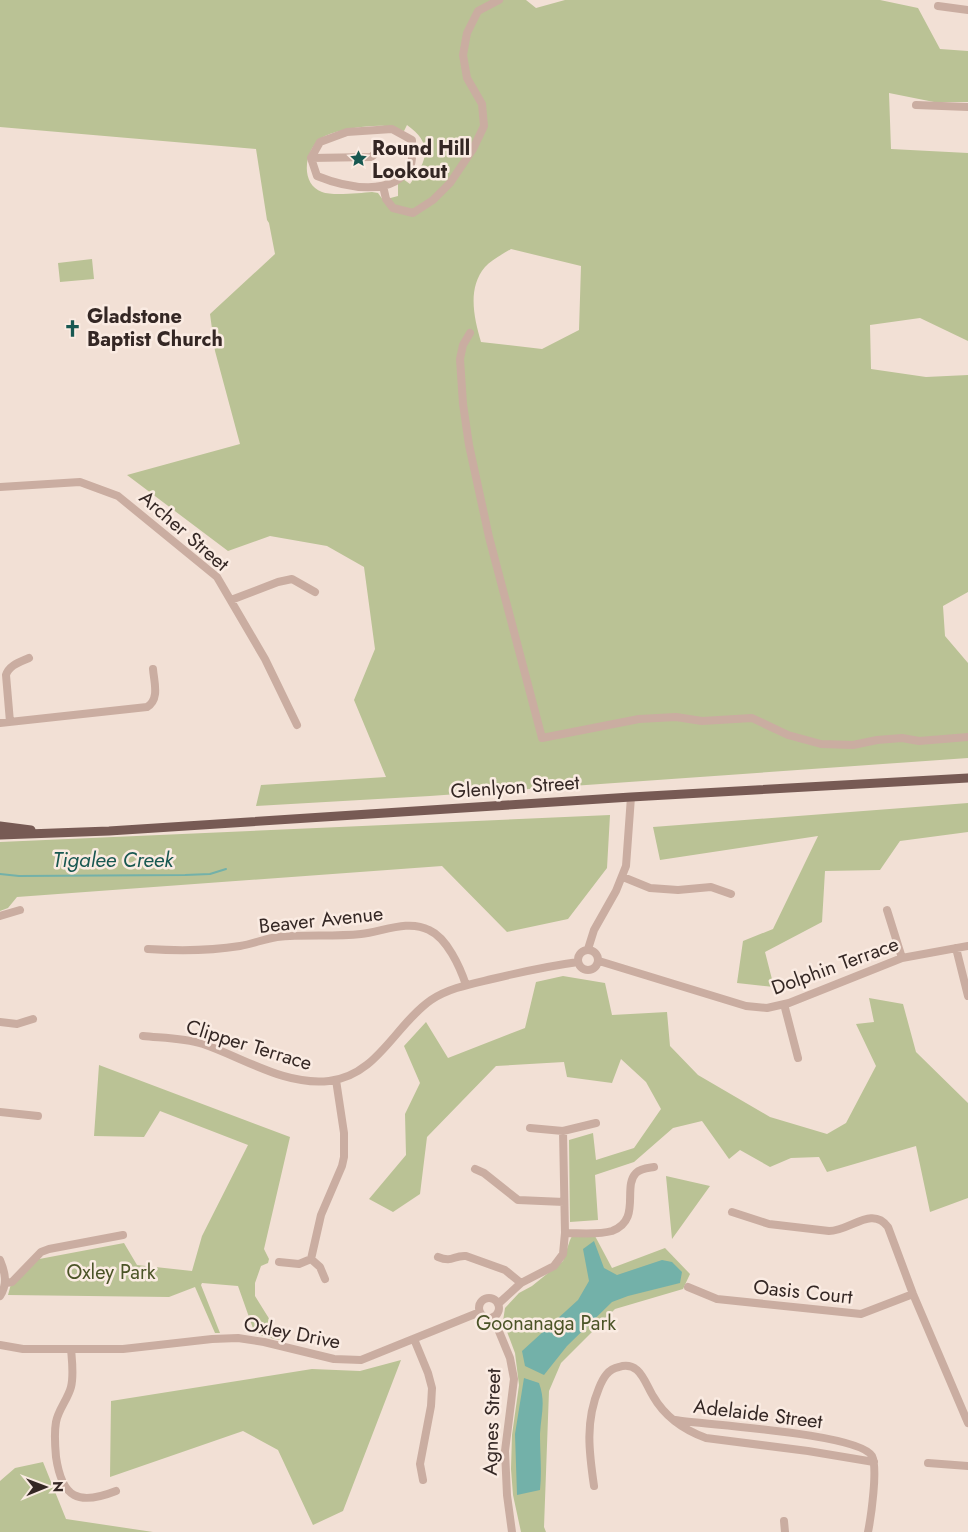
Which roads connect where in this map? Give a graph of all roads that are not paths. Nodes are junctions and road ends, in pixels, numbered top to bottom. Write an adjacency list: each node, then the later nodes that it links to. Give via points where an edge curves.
1 (499, 0): 8 (street, via 478,12 467,32 463,55 467,78 482,104 484,126 473,149 434,200 413,212 393,208 386,199)
2 (938, 6): 3 (street)
3 (968, 10)
4 (916, 105): 5 (street)
5 (968, 107)
6 (383, 148): 7 (street, via 371,157)
7 (311, 158): 8 (street, via 317,176 335,183); 8 (street, via 320,142 347,132 392,129 412,140 411,163 398,180)
8 (383, 186)
9 (470, 333): 18 (street, via 460,359 470,446 489,537 542,738 639,719 676,717 702,721 752,718 788,736 821,744 853,745 902,738 919,741)
10 (0, 487): 12 (street, Archer Street, via 80,482 118,496 217,577)
11 (315, 592): 12 (street, via 292,579)
12 (231, 600): 17 (street, Archer Street, via 265,659)
13 (29, 658): 15 (street, via 12,666 6,675)
14 (153, 669): 15 (street, via 155,697 147,707)
15 (10, 722): 16 (street)
16 (0, 723)
17 (297, 725)
18 (968, 737)
19 (968, 778): 20 (main road, Glenlyon Street)
20 (631, 797): 22 (main road, Glenlyon Street); 24 (street)
21 (0, 826): 22 (main road, Glenlyon Street)
22 (63, 834): 23 (main road, Glenlyon Street)
23 (0, 835)
24 (623, 877): 25 (street, via 650,888 711,888); 32 (street, via 594,930)
25 (731, 894)
26 (20, 910): 28 (street)
27 (887, 910): 33 (street)
28 (0, 916)
29 (968, 946): 30 (street, Dolphin Terrace)
30 (956, 948): 33 (street, Dolphin Terrace); 37 (street)
31 (148, 949): 36 (street, Beaver Avenue, via 212,950 276,937 360,935 415,926 428,929 441,938 461,969)
32 (588, 949): 34 (street, via 595,952); 35 (street, via 581,952)
33 (902, 958): 38 (street, Dolphin Terrace)
34 (599, 961): 35 (street, via 595,968 589,970); 38 (street, Dolphin Terrace, via 746,1006 767,1008)
35 (578, 962): 36 (street, Clipper Terrace)
36 (466, 985): 43 (street, Clipper Terrace, via 427,1004 405,1022 374,1059 347,1078)
37 (968, 996)
38 (784, 1004): 42 (street)
39 (33, 1019): 40 (street, via 17,1024)
40 (0, 1022)
41 (143, 1036): 43 (street, Clipper Terrace, via 195,1042 290,1078 312,1082)
42 (798, 1058)
43 (336, 1080): 56 (street, via 344,1157 321,1215)
44 (0, 1112): 45 (street)
45 (38, 1116)
46 (596, 1123): 48 (street)
47 (530, 1128): 48 (street)
48 (563, 1131): 51 (street)
49 (654, 1167): 53 (street, via 641,1169 633,1178 630,1212 617,1229)
50 (475, 1169): 51 (street, via 518,1200)
51 (564, 1202): 53 (street)
52 (732, 1212): 63 (street, via 769,1224 828,1231 869,1218 881,1219 888,1226)
53 (565, 1233): 61 (street, via 559,1260 548,1270)
54 (122, 1235): 60 (street, via 49,1249 12,1282)
55 (438, 1257): 61 (street, via 449,1260 470,1257 505,1270)
56 (311, 1259): 58 (street, via 298,1264); 59 (street, via 320,1267)
57 (0, 1260): 60 (street)
58 (279, 1262)
59 (325, 1279)
60 (6, 1283): 64 (street)
61 (521, 1284): 65 (street)
62 (688, 1287): 63 (street, Oasis Court, via 725,1300 861,1314)
63 (913, 1294): 72 (street)
64 (0, 1296)
65 (498, 1304): 66 (street, via 493,1298 485,1298 480,1304); 67 (street, via 498,1311)
66 (480, 1312): 67 (street, via 486,1317); 68 (street, Oxley Drive)
67 (493, 1317): 80 (street, Agnes Street, via 510,1358 514,1379 505,1452)
68 (414, 1339): 70 (street, Oxley Drive, via 361,1360 334,1359 264,1342 225,1338 123,1350); 76 (street, via 432,1388 420,1464)
69 (0, 1345): 70 (street, Oxley Drive, via 23,1349)
70 (71, 1349): 78 (street, via 71,1388 56,1423 55,1445 61,1480 70,1492 85,1499)
71 (672, 1420): 73 (street, Adelaide Street, via 706,1438); 73 (street, Adelaide Street, via 785,1431 834,1441 866,1450); 77 (street, via 638,1370 627,1366 609,1371 597,1393 590,1420 589,1447)
72 (968, 1422)
73 (874, 1462): 82 (street)
74 (928, 1462): 75 (street)
75 (968, 1466)
76 (423, 1480)
77 (594, 1486)
78 (116, 1491)
79 (784, 1521): 81 (street)
80 (512, 1532)
81 (785, 1532)
82 (868, 1532)

